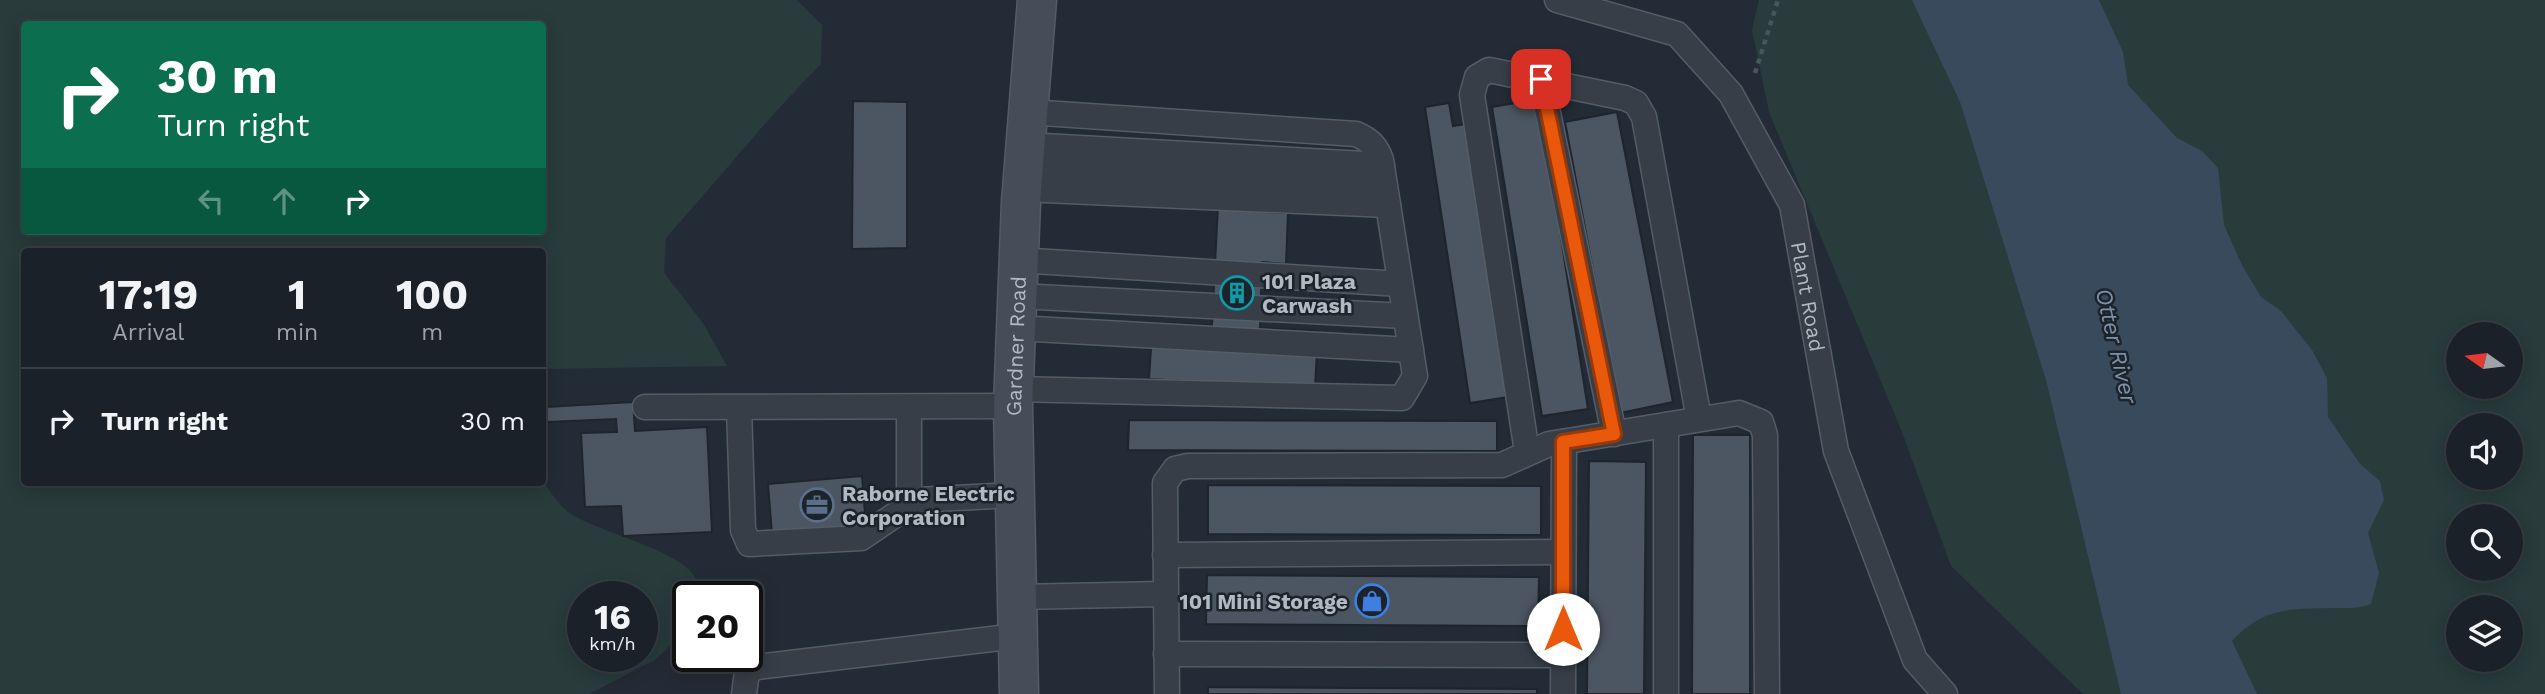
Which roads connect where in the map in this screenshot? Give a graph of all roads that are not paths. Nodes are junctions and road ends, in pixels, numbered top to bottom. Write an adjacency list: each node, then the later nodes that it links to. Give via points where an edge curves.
1 (1037, 0): 4 (main road, Gardner Road)
2 (1557, 0): 34 (lane, Plant Road, via 1677,34 1731,94 1792,205 1836,451 1915,660)
3 (1541, 79): 14 (lane, via 1625,97 1636,103 1644,117); 16 (lane); 18 (lane, via 1489,70 1477,77 1472,94)
4 (1025, 153): 5 (lane); 5 (lane); 7 (main road, Gardner Road)
5 (1385, 186): 6 (lane)
6 (1400, 284): 7 (lane); 8 (lane)
7 (1018, 295): 8 (lane); 9 (lane); 10 (main road, Gardner Road)
8 (1405, 316): 9 (lane)
9 (1411, 350): 10 (lane, via 1415,376 1402,398)
10 (1014, 398): 12 (lane); 19 (main road, Gardner Road)
11 (645, 407): 13 (lane)
12 (909, 407): 13 (lane); 20 (lane)
13 (739, 408): 20 (lane, via 743,530 749,544 861,538)
14 (1699, 419): 15 (lane); 33 (lane, via 1750,415 1761,422 1765,435)
15 (1666, 425): 16 (lane); 32 (lane)
16 (1614, 434): 17 (lane)
17 (1563, 442): 18 (lane); 21 (lane)
18 (1527, 452): 22 (lane, via 1502,465 1484,466 1175,468 1165,483)
19 (1013, 495): 20 (lane); 24 (main road, Gardner Road)
20 (909, 504)
21 (1563, 552): 22 (lane); 27 (lane)
22 (1165, 555): 23 (lane)
23 (1164, 594): 24 (lane); 26 (lane)
24 (1015, 597): 25 (main road, Gardner Road)
25 (1017, 636): 28 (lane, via 757,667 747,672); 29 (main road, Gardner Road)
26 (1166, 654): 27 (lane); 30 (lane)
27 (1563, 654): 31 (lane)
28 (744, 694)
29 (1019, 694)
30 (1167, 694)
31 (1563, 694)
32 (1666, 694)
33 (1768, 694)
34 (1945, 694)

